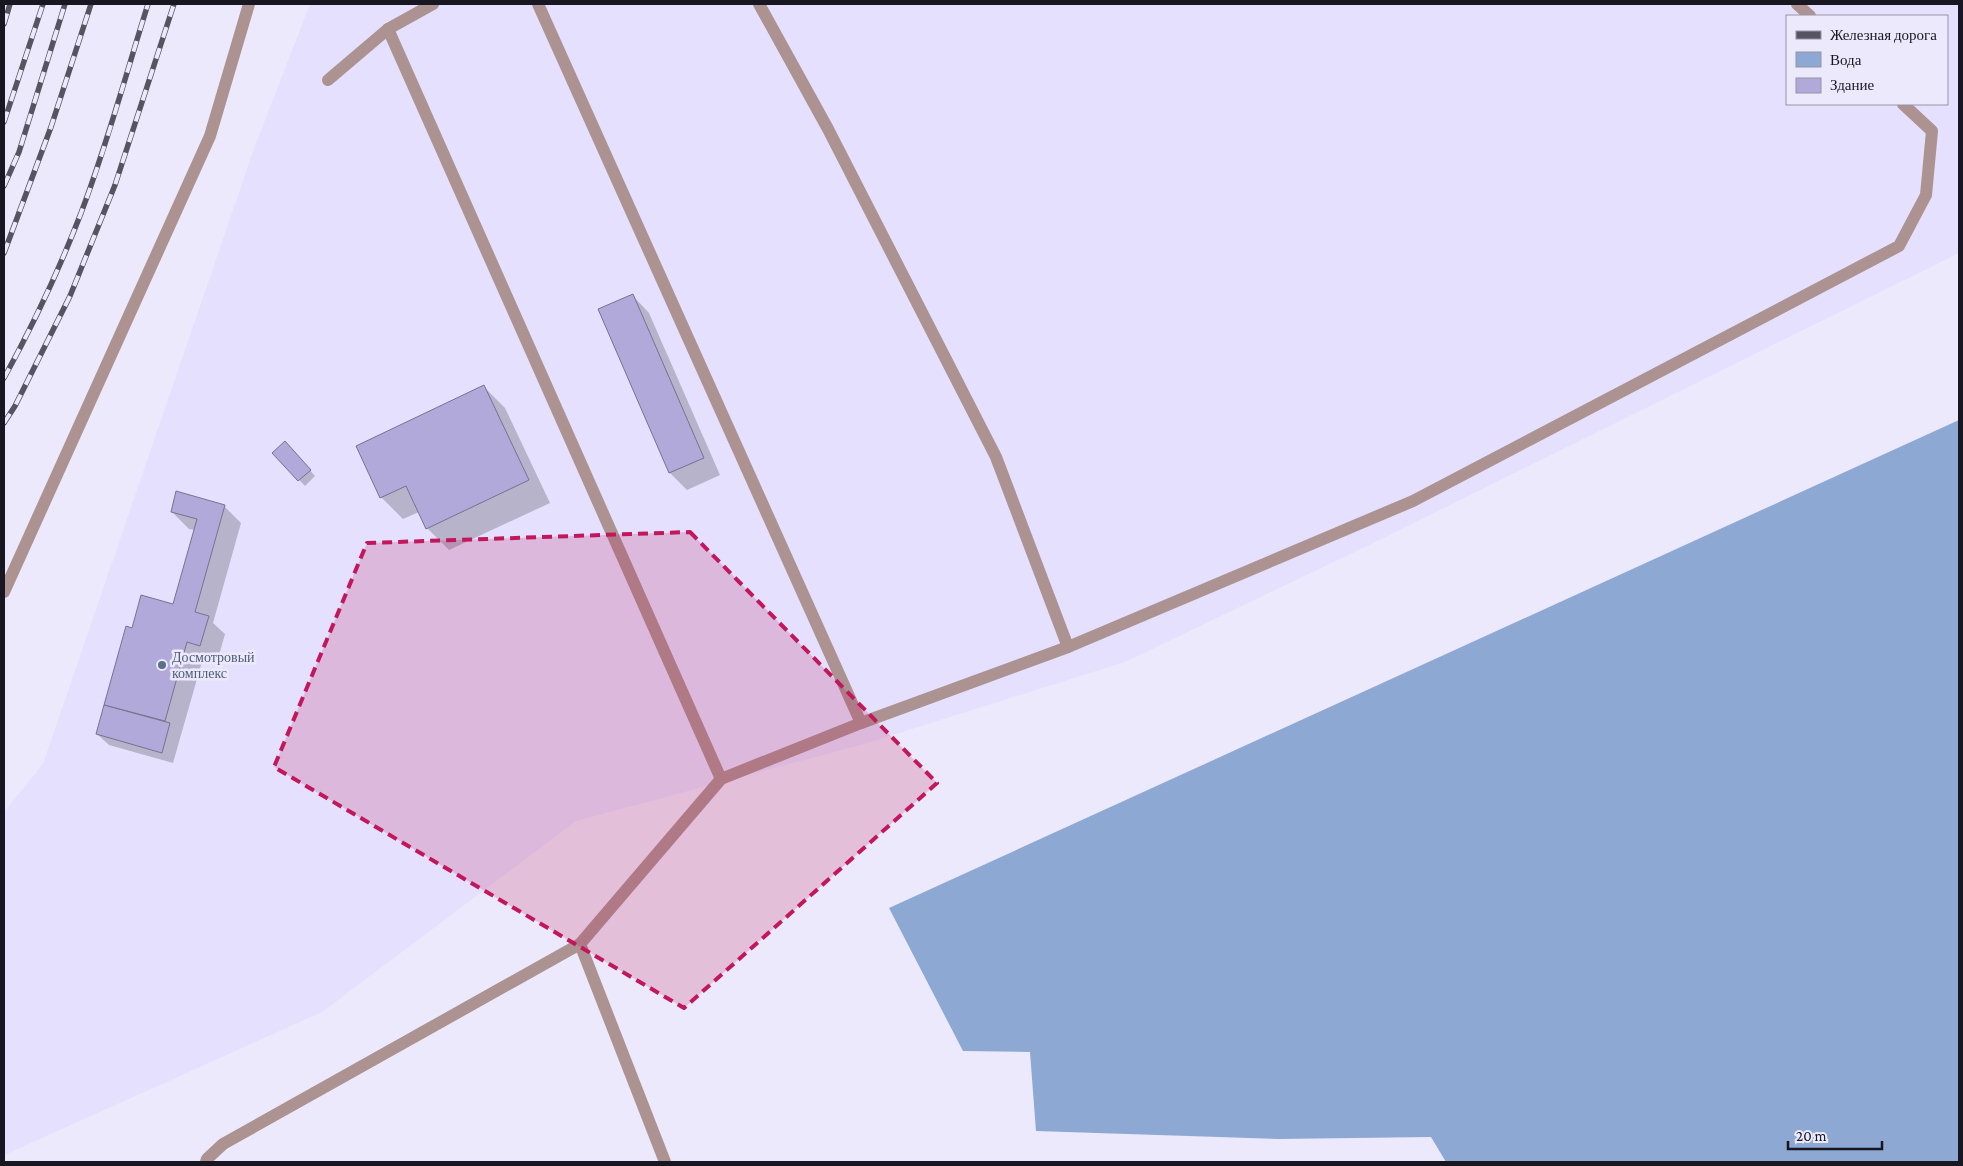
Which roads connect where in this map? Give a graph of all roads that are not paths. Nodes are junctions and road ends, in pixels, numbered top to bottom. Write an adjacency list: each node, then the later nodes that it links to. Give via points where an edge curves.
1 (249, 4): 10 (lane, via 210,136)
2 (433, 4): 7 (lane)
3 (538, 4): 12 (lane)
4 (759, 4): 11 (lane, via 828,129 996,457)
5 (1797, 4): 6 (lane)
6 (1809, 15)
7 (388, 29): 8 (lane); 13 (lane)
8 (328, 80)
9 (1904, 105): 11 (lane, via 1932,131 1926,195 1899,246 1413,501)
10 (4, 592)
11 (1068, 646): 12 (lane)
12 (861, 722): 13 (lane)
13 (722, 778): 14 (lane)
14 (580, 944): 15 (lane, via 223,1144); 16 (lane)
15 (206, 1162)
16 (665, 1162)

